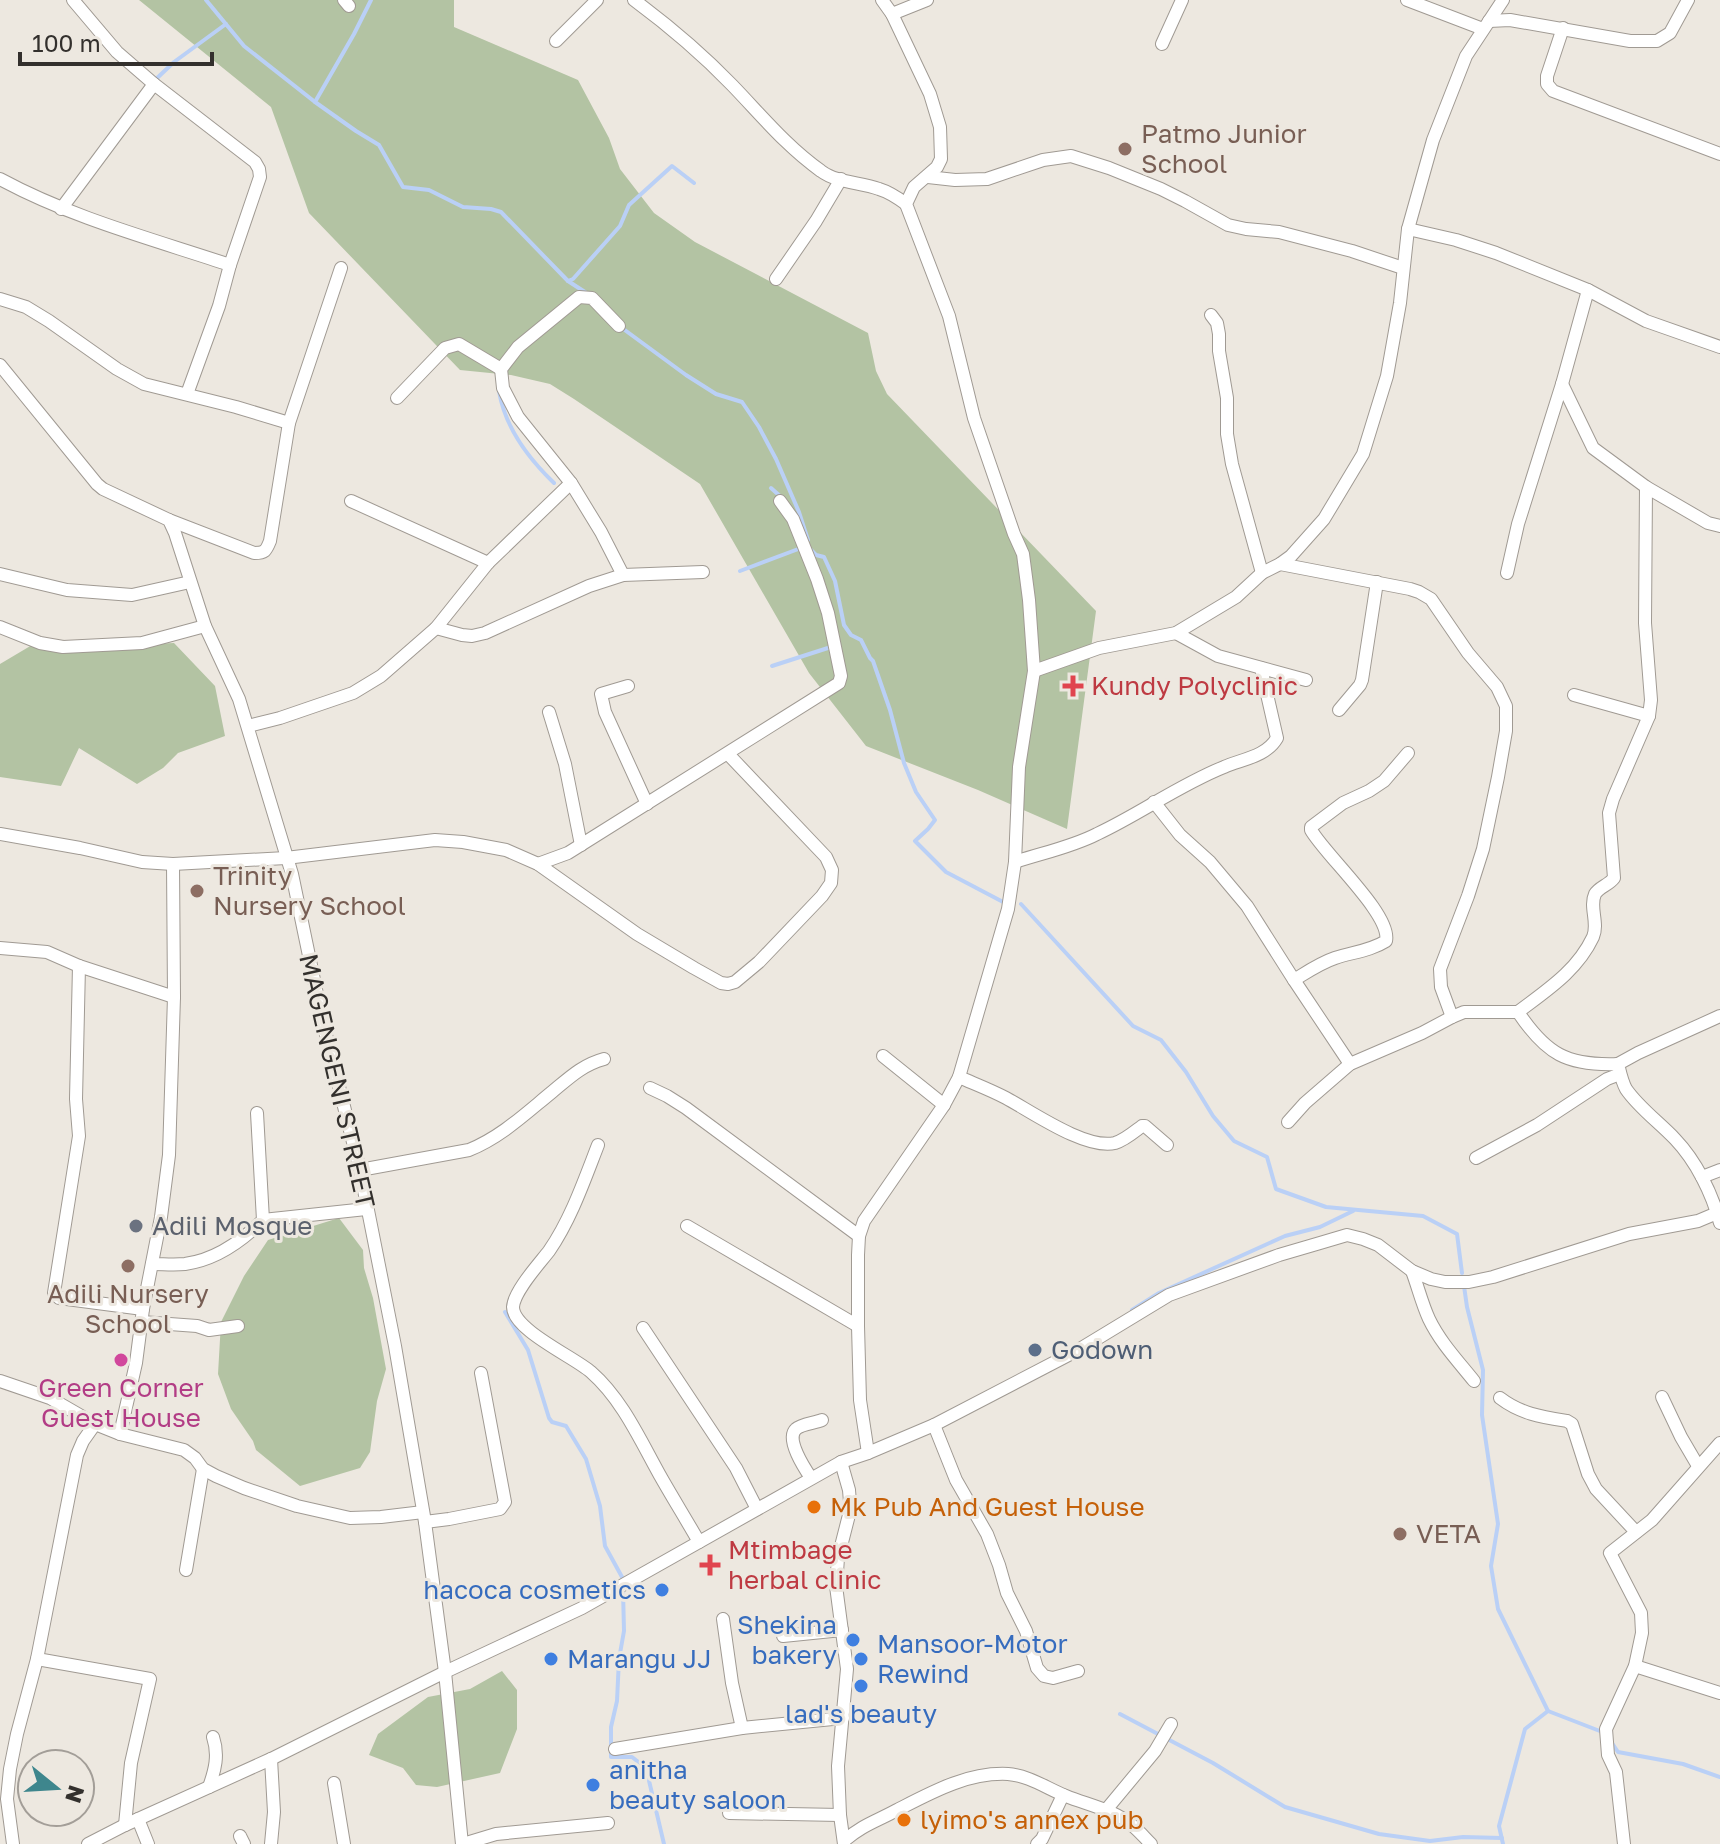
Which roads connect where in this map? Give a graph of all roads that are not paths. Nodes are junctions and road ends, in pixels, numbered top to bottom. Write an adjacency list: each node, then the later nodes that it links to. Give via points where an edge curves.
1 (73, 0): 15 (street, via 117,52)
2 (597, 0): 13 (street)
3 (634, 0): 19 (street, via 678,33 796,153)
4 (882, 0): 10 (street)
5 (927, 0): 10 (street)
6 (1182, 0): 14 (street)
7 (1407, 0): 11 (street)
8 (1503, 0): 11 (street)
9 (1688, 0): 12 (street, via 1670,33 1657,41)
10 (892, 14): 17 (street, via 940,127 941,159)
11 (1486, 25): 12 (street, via 1510,20); 22 (street, via 1466,56 1433,140)
12 (1563, 28): 16 (street, via 1547,76 1553,91)
13 (556, 41)
14 (1162, 44)
15 (154, 84): 21 (street); 23 (street, via 259,169)
16 (1720, 154)
17 (928, 177): 20 (street, via 914,187); 25 (street, via 987,179 1071,156 1161,189 1228,225 1279,232)
18 (0, 179): 21 (street)
19 (841, 179): 20 (street, via 879,189); 26 (street)
20 (906, 204): 58 (street, via 949,316 974,418 1023,554)
21 (61, 209): 23 (street)
22 (1408, 229): 25 (street); 27 (street, via 1496,253)
23 (230, 265): 35 (street)
24 (341, 268): 37 (street)
25 (1403, 268): 45 (street, via 1387,376 1363,454 1324,519)
26 (776, 279)
27 (1588, 290): 31 (street, via 1646,321); 34 (street)
28 (0, 299): 35 (street, via 26,307 144,384)
29 (1211, 315): 47 (street, via 1217,323 1232,464)
30 (619, 326): 33 (street, via 592,298 579,297 518,347)
31 (1720, 347)
32 (0, 365): 42 (street, via 103,489)
33 (501, 369): 36 (street, via 453,345); 38 (street, via 503,388 518,417)
34 (1562, 384): 39 (street, via 1593,448); 48 (street)
35 (187, 394): 37 (street)
36 (397, 398)
37 (289, 423): 42 (street, via 267,550 254,553)
38 (571, 483): 44 (street); 50 (street)
39 (1646, 487): 43 (street); 64 (street)
40 (351, 501): 44 (street)
41 (780, 501): 67 (street, via 793,519 817,579 840,681)
42 (169, 520): 51 (street, MAGENGENI STREET)
43 (1720, 526)
44 (488, 563): 55 (street)
45 (1280, 564): 47 (street); 52 (street)
46 (703, 572): 50 (street)
47 (1262, 573): 56 (street, via 1236,597)
48 (1507, 573)
49 (0, 574): 51 (street, via 67,590 132,595)
50 (623, 575): 55 (street, via 485,633 462,635)
51 (190, 582): 53 (street, MAGENGENI STREET)
52 (1377, 582): 62 (street, via 1362,680); 82 (street, via 1431,599 1506,706 1483,849 1440,969)
53 (205, 626): 54 (street, via 142,643 63,647); 65 (street, MAGENGENI STREET)
54 (0, 627)
55 (436, 628): 65 (street, via 361,689)
56 (1176, 633): 57 (street, via 1218,656); 58 (street, via 1099,648)
57 (1261, 668): 59 (street); 68 (street, via 1275,742 1262,753 1221,767)
58 (1034, 671): 73 (street, via 1019,767)
59 (1306, 680)
60 (628, 686): 69 (street, via 601,697)
61 (1574, 695): 64 (street)
62 (1339, 710)
63 (549, 712): 71 (street)
64 (1649, 716): 80 (street, via 1609,813 1614,878 1594,896 1592,938 1562,979)
65 (248, 726): 72 (street, MAGENGENI STREET)
66 (1408, 753): 78 (street, via 1384,781 1311,827 1363,892 1387,931 1386,941 1316,966)
67 (728, 754): 69 (street); 75 (street, via 826,857 832,870 822,896 735,982 721,983 637,934)
68 (1154, 802): 73 (street, via 1096,835); 78 (street, via 1247,906)
69 (647, 804): 71 (street)
70 (0, 834): 74 (street)
71 (581, 845): 75 (street)
72 (286, 858): 74 (street); 75 (street, via 435,840 506,850); 95 (street, MAGENGENI STREET)
73 (1015, 862): 87 (street, via 1008,909)
74 (173, 864): 79 (street)
75 (538, 864)
76 (0, 948): 77 (street, via 47,952)
77 (79, 966): 79 (street); 105 (street, via 79,1136 54,1293)
78 (1294, 980): 85 (street)
79 (174, 997): 103 (street, via 169,1155)
80 (1518, 1012): 82 (street, via 1464,1012); 86 (street, via 1533,1035 1566,1060)
81 (1720, 1016): 86 (street, via 1638,1053)
82 (1452, 1017): 85 (street)
83 (883, 1056): 89 (street)
84 (604, 1059): 95 (street, via 576,1071 479,1146)
85 (1350, 1064): 91 (street)
86 (1619, 1069): 94 (street, via 1537,1125); 97 (street, via 1626,1089 1677,1140)
87 (959, 1077): 89 (street); 93 (street, via 1094,1143 1114,1143 1145,1126)
88 (650, 1088): 102 (street, via 686,1108)
89 (944, 1105): 102 (street)
90 (257, 1113): 100 (street)
91 (1288, 1122)
92 (598, 1145): 127 (street, via 572,1210 519,1291 515,1317 605,1387)
93 (1167, 1145)
94 (1476, 1158)
95 (360, 1170): 98 (street, MAGENGENI STREET)
96 (1720, 1170): 97 (street)
97 (1702, 1177): 99 (street)
98 (366, 1209): 100 (street); 125 (street, MAGENGENI STREET)
99 (1719, 1218): 104 (street, via 1629,1234 1469,1282 1445,1282)
100 (263, 1220): 103 (street, via 247,1236 196,1262)
101 (687, 1226): 107 (street)
102 (859, 1236): 107 (street)
103 (152, 1264): 105 (street)
104 (1412, 1271): 111 (street, via 1432,1325); 116 (street, via 1378,1245 1347,1235 1279,1255 1169,1295 1080,1349)
105 (142, 1316): 106 (street, via 209,1330); 117 (street)
106 (238, 1326)
107 (858, 1326): 119 (street)
108 (643, 1328): 124 (street, via 736,1468)
109 (481, 1373): 125 (street, via 505,1502 500,1509 449,1519)
110 (0, 1381): 115 (street, via 50,1398)
111 (1474, 1381)
112 (1662, 1397): 121 (street)
113 (1500, 1398): 126 (street, via 1532,1416 1572,1424 1596,1489)
114 (822, 1420): 123 (street, via 793,1432 798,1457)
115 (95, 1424): 117 (street); 132 (street, via 77,1455)
116 (934, 1425): 119 (street); 134 (street, via 956,1480 987,1534 1037,1668 1053,1678)
117 (120, 1434): 122 (street, via 184,1450)
118 (1720, 1443): 121 (street)
119 (868, 1453): 120 (street)
120 (841, 1462): 123 (street); 130 (street, via 850,1502 836,1586)
121 (1698, 1466): 126 (street)
122 (203, 1469): 125 (street, via 244,1488 335,1516); 128 (street)
123 (811, 1478): 124 (street)
124 (757, 1509): 127 (street)
125 (424, 1517): 135 (street, MAGENGENI STREET)
126 (1636, 1532): 133 (street, via 1610,1553 1641,1613)
127 (699, 1542): 135 (street, via 582,1608)
128 (186, 1570)
129 (723, 1619): 139 (street)
130 (842, 1630): 131 (street); 137 (street, via 847,1669)
131 (783, 1636)
132 (37, 1659): 149 (street, via 150,1679 131,1763); 152 (street, via 10,1769 7,1799)
133 (1635, 1666): 136 (street); 160 (street, via 1606,1729)
134 (1078, 1671)
135 (445, 1672): 142 (street); 157 (street, MAGENGENI STREET)
136 (1720, 1693)
137 (843, 1718): 139 (street); 148 (street)
138 (1171, 1724): 146 (street)
139 (742, 1728): 141 (street)
140 (213, 1737): 144 (street, via 217,1751)
141 (615, 1749)
142 (271, 1759): 144 (street); 155 (street)
143 (334, 1783): 156 (street)
144 (209, 1787): 149 (street)
145 (1063, 1795): 146 (street); 151 (street, via 1011,1774 982,1775 860,1827); 158 (street)
146 (1106, 1810): 159 (street)
147 (729, 1813): 148 (street)
148 (840, 1815): 151 (street)
149 (132, 1822): 153 (street); 154 (street)
150 (608, 1823): 157 (street, via 496,1834)
151 (844, 1842)
152 (13, 1844)
153 (88, 1844)
154 (148, 1844)
155 (271, 1844)
156 (344, 1844)
157 (463, 1844)
158 (1037, 1844)
159 (1151, 1844)
160 (1624, 1844)

